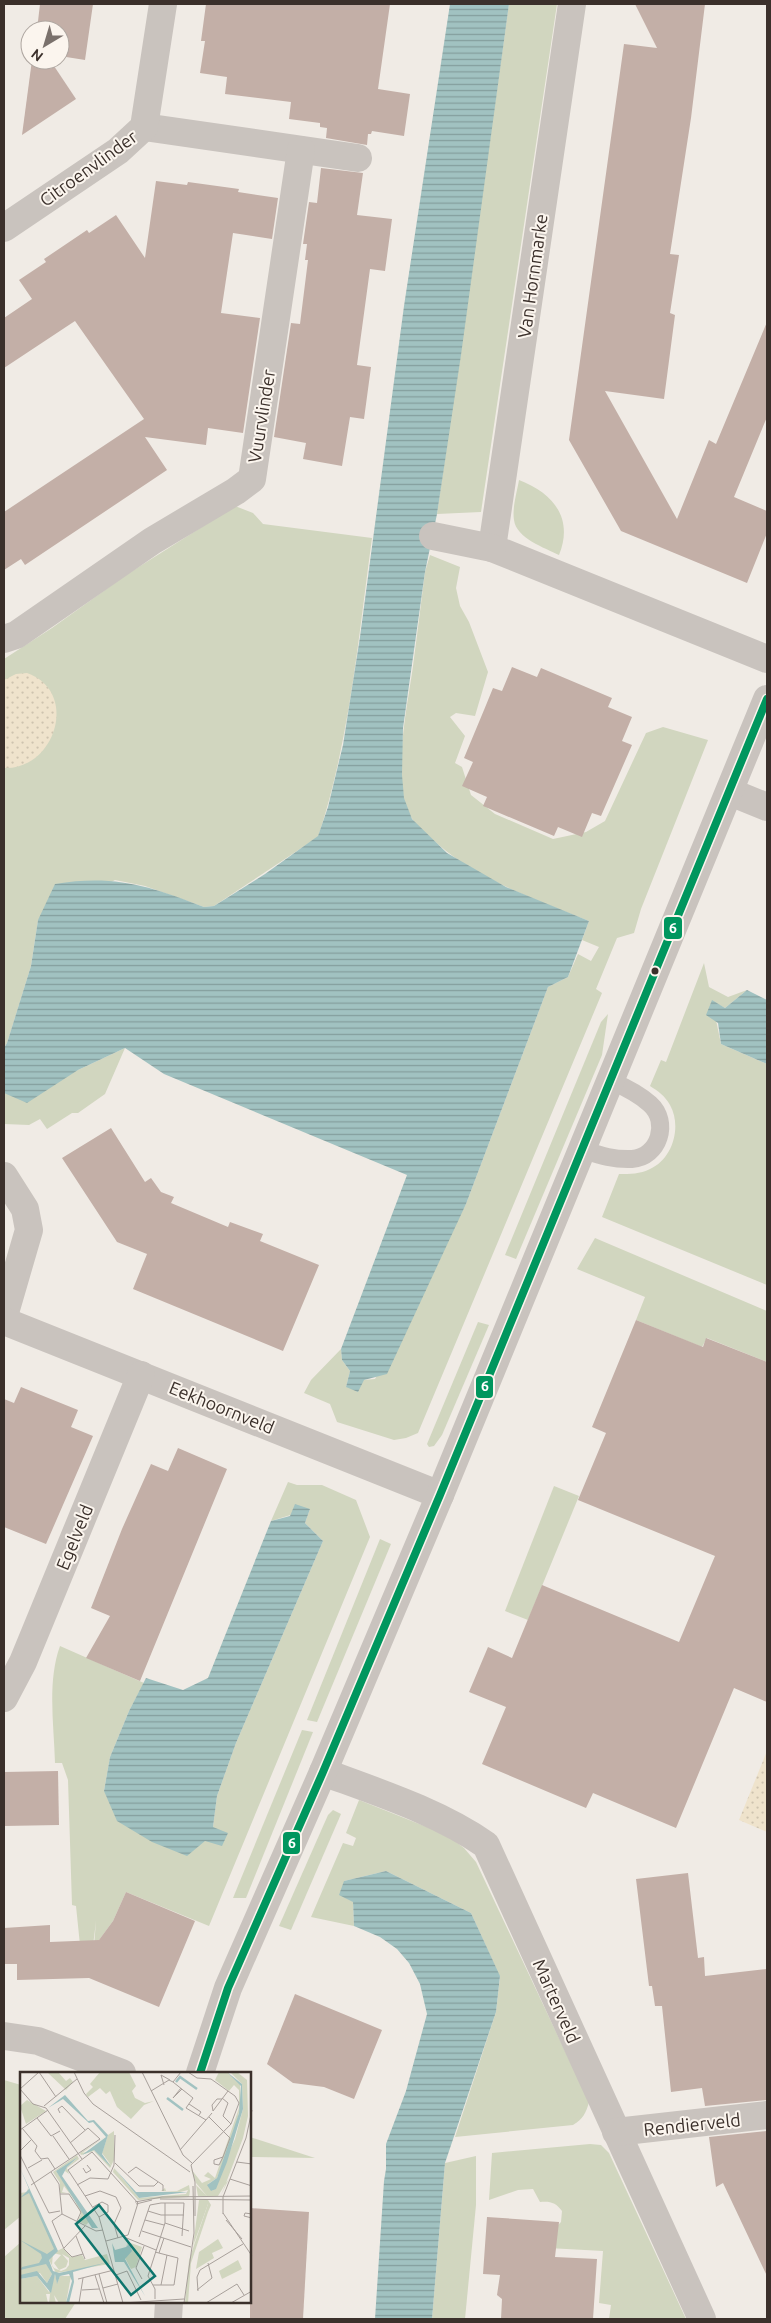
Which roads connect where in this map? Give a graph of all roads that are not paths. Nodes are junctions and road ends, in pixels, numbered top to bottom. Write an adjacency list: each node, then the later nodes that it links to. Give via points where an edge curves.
1 (163, 4): 3 (street, Citroenvlinder)
2 (572, 4): 8 (street, Van Hornmarke)
3 (144, 127): 4 (street); 6 (street, Citroenvlinder, via 118,150)
4 (301, 150): 5 (street); 9 (street, Vuurvlinder, via 252,479 152,541 16,635)
5 (358, 158)
6 (4, 228)
7 (433, 536): 8 (street)
8 (492, 548): 10 (street)
9 (4, 639)
10 (767, 659)
11 (767, 700): 12 (street)
12 (730, 792): 13 (street); 14 (street)
13 (767, 807)
14 (611, 1081): 15 (street); 15 (lane, via 632,1091 656,1112 661,1129 659,1138 644,1156 634,1159 609,1158)
15 (583, 1150): 20 (street)
16 (4, 1176): 17 (street, via 25,1209 29,1230)
17 (4, 1316)
18 (4, 1321): 19 (street, Eekhoornveld)
19 (141, 1374): 20 (street, Eekhoornveld); 21 (street, Egelveld, via 23,1662)
20 (440, 1495): 22 (street)
21 (4, 1698)
22 (323, 1772): 25 (street, via 228,1988); 27 (street, Marterveld, via 464,1830 486,1845)
23 (4, 2036): 24 (street, via 38,2042)
24 (119, 2072)
25 (200, 2072)
26 (767, 2115): 27 (street, Rendierveld)
27 (616, 2132): 30 (street, Marterveld)
28 (169, 2303): 29 (street)
29 (168, 2319)
30 (702, 2319)

